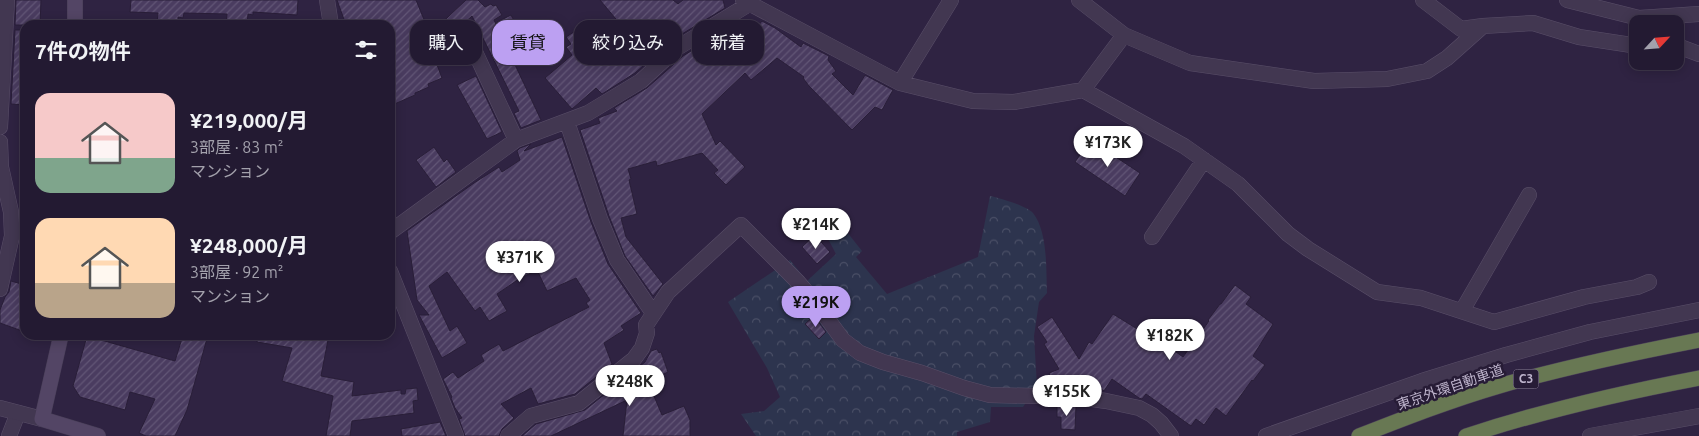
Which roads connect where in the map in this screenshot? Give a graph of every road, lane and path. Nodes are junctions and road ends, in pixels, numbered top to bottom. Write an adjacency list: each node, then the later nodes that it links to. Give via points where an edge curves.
1 (7, 0): 21 (street)
2 (74, 0): 10 (main road)
3 (327, 0): 11 (street)
4 (952, 0): 18 (street)
5 (1079, 0): 13 (street)
6 (1423, 0): 12 (street, via 1461,29)
7 (1567, 0): 9 (street, via 1639,18)
8 (756, 3): 18 (street); 20 (street, via 677,48 641,81)
9 (1699, 14)
10 (75, 20)
11 (330, 20)
12 (1483, 26): 13 (street, via 1427,71 1387,79 1314,81 1190,63); 14 (street, via 1533,23 1579,37)
13 (1124, 35): 19 (street)
14 (1629, 45)
15 (1684, 48): 16 (street)
16 (1699, 54)
17 (481, 65): 22 (street)
18 (900, 82): 19 (street, via 973,101 1014,102)
19 (1083, 90): 24 (street, via 1149,125)
20 (567, 122): 22 (street); 33 (street, via 616,260)
21 (0, 128)
22 (516, 140): 26 (street)
23 (0, 142): 30 (street, via 12,236)
24 (1204, 160): 27 (street); 32 (street, via 1238,184 1288,234 1377,292 1422,298)
25 (1529, 195): 32 (street)
26 (395, 228)
27 (1152, 237)
28 (1649, 282): 32 (street, via 1494,322)
29 (395, 284): 43 (street)
30 (0, 289)
31 (1699, 310): 46 (street, via 1590,332 1506,355)
32 (1462, 311)
33 (653, 313): 44 (street, via 646,325 642,348 634,359 579,403 531,416); 45 (street, via 668,292 741,225 798,282 842,340 860,353 990,395 1078,397 1139,408 1152,415)
34 (60, 340): 40 (main road)
35 (1699, 340): 47 (highway, 東京外環自動車道 / C3, via 1572,366 1498,386)
36 (1699, 378): 48 (highway, via 1579,403)
37 (0, 408): 38 (street)
38 (18, 413): 40 (street); 41 (street)
39 (1699, 416): 49 (street)
40 (42, 419): 42 (main road)
41 (9, 436)
42 (98, 436)
43 (456, 436)
44 (508, 436)
45 (1171, 436)
46 (1266, 436)
47 (1359, 436)
48 (1466, 436)
49 (1590, 436)

